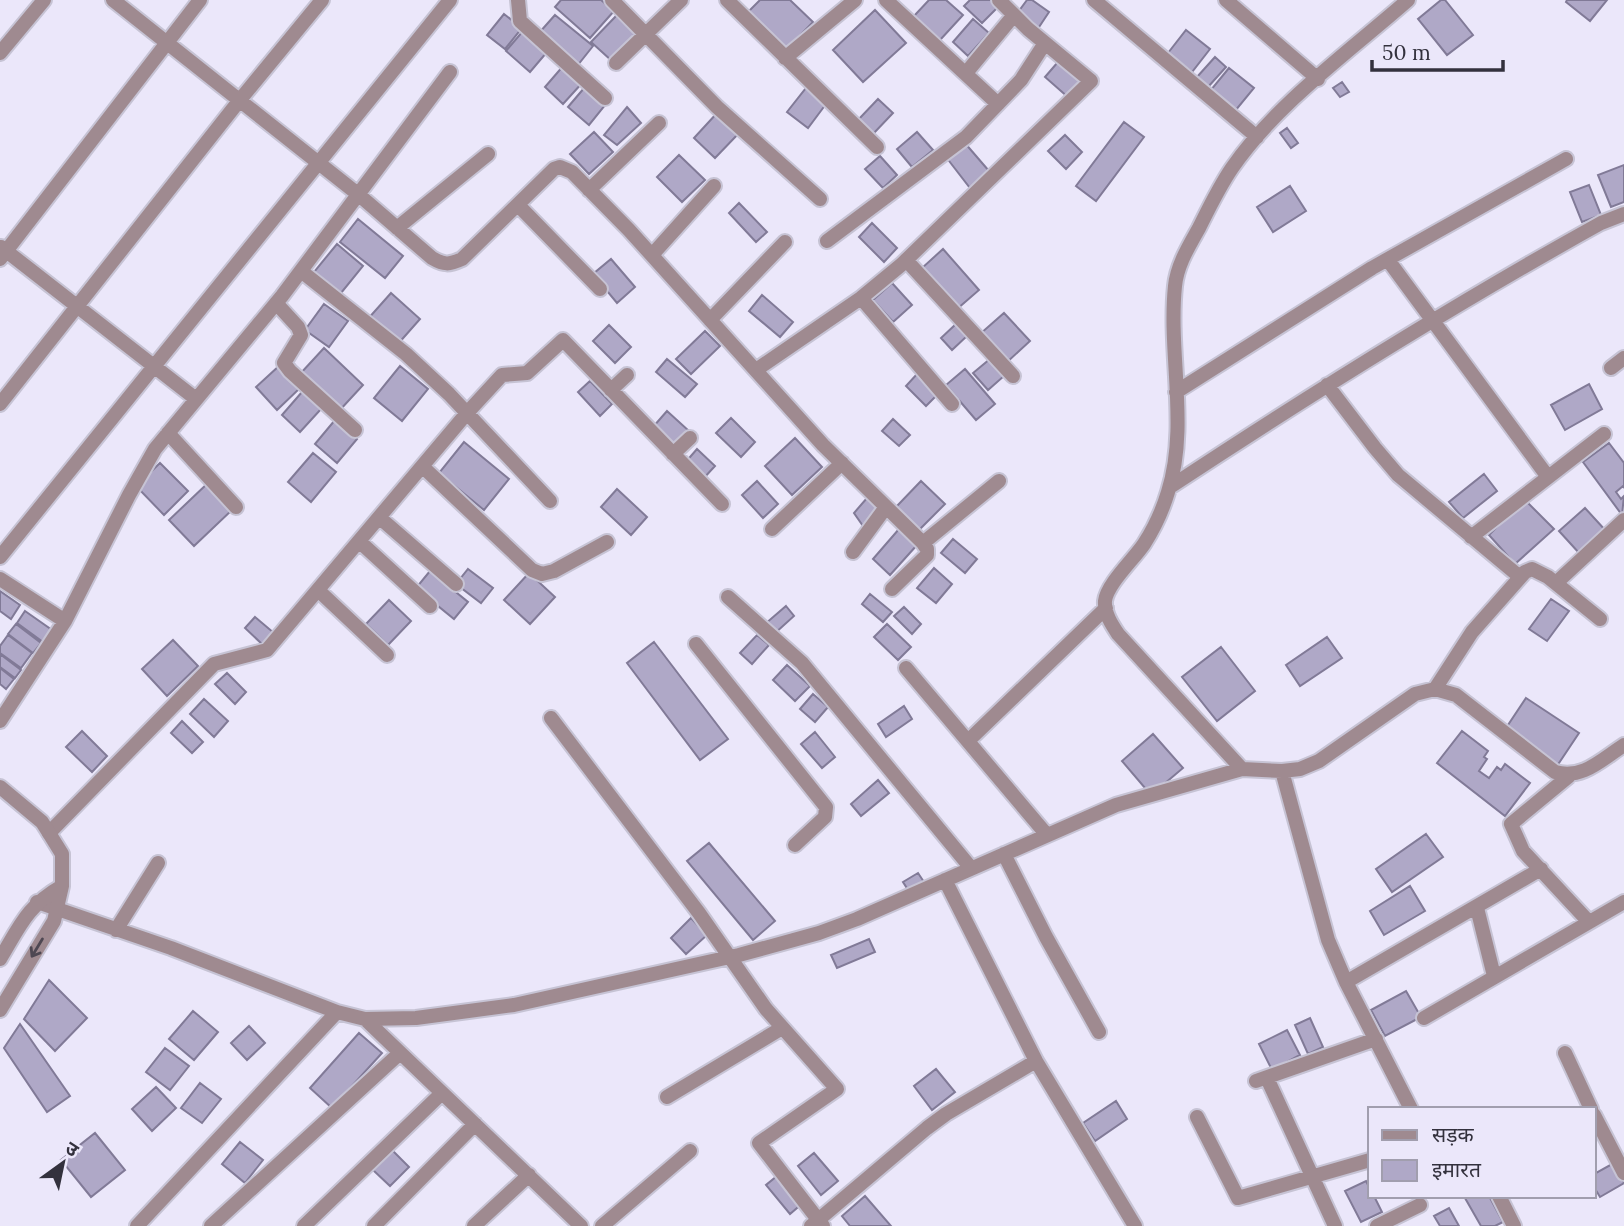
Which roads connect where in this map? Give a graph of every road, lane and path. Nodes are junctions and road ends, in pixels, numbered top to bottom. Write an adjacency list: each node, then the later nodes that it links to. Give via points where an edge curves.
1 (44, 0): 19 (street)
2 (113, 0): 20 (street)
3 (200, 0): 20 (street)
4 (322, 0): 29 (street)
5 (450, 0): 36 (street)
6 (518, 0): 28 (street, via 520,21)
7 (612, 0): 18 (street)
8 (681, 0): 18 (street)
9 (727, 0): 23 (street)
10 (855, 0): 23 (street)
11 (886, 0): 26 (street)
12 (999, 0): 16 (street)
13 (1094, 0): 32 (street)
14 (1226, 0): 27 (street)
15 (1408, 0): 27 (street)
16 (1014, 15): 21 (street); 26 (street)
17 (0, 26): 19 (street)
18 (645, 33): 24 (street); 40 (street, via 717,107)
19 (13, 36): 22 (street)
20 (167, 42): 29 (street); 46 (street)
21 (1045, 43): 30 (street, via 1021,80); 48 (street, via 1091,81)
22 (0, 52)
23 (785, 58): 33 (street)
24 (616, 63)
25 (450, 72): 39 (street)
26 (966, 73): 30 (street)
27 (1318, 79): 32 (street)
28 (605, 98)
29 (239, 101): 36 (street); 54 (street)
30 (998, 104): 44 (street, via 965,137)
31 (659, 123): 38 (street)
32 (1257, 137): 65 (street, via 1232,168 1181,261 1175,285)
33 (877, 147)
34 (488, 153): 43 (street)
35 (1566, 159): 49 (street)
36 (319, 163): 39 (street); 58 (street)
37 (715, 186): 47 (street)
38 (589, 190): 41 (street, via 572,172 560,167); 47 (street)
39 (359, 195): 43 (street); 50 (street)
40 (820, 199)
41 (519, 205): 43 (street, via 451,264 432,258); 51 (street)
42 (1624, 215): 56 (street, via 1591,228)
43 (397, 228)
44 (827, 241)
45 (785, 242): 55 (street)
46 (2, 252): 54 (street)
47 (652, 255): 55 (street)
48 (906, 260): 52 (street); 62 (street)
49 (1388, 260): 56 (street); 65 (street)
50 (301, 271): 53 (street); 69 (street, via 406,354)
51 (600, 289)
52 (861, 298): 60 (street); 68 (street)
53 (276, 303): 66 (street); 70 (street, via 301,335 285,363 290,371)
54 (77, 307): 58 (street); 67 (street)
55 (710, 320): 60 (street)
56 (1432, 320): 63 (street); 77 (street)
57 (1624, 358): 59 (street)
58 (153, 367): 66 (street); 92 (street)
59 (1611, 368)
60 (756, 370): 75 (street)
61 (627, 374): 64 (street)
62 (1013, 376)
63 (1327, 385): 79 (street); 87 (street, via 1398,475)
64 (611, 390): 69 (street, via 563,340 527,373 502,375); 74 (street)
65 (1176, 392): 79 (street, via 1176,448)
66 (196, 399): 71 (street)
67 (0, 404)
68 (952, 404)
69 (467, 413): 76 (street); 80 (street)
70 (355, 429)
71 (168, 433): 82 (street); 103 (street, via 142,470)
72 (1604, 434): 77 (street)
73 (690, 438): 74 (street)
74 (673, 453): 81 (street)
75 (842, 463): 83 (street); 86 (street)
76 (423, 467): 84 (street); 89 (street, via 531,570 542,574 554,571)
77 (1548, 477): 87 (street)
78 (999, 481): 90 (street)
79 (1170, 487): 101 (street, via 1160,518 1116,579 1105,600)
80 (550, 501)
81 (722, 504)
82 (236, 507)
83 (887, 507): 90 (street); 91 (street)
84 (380, 518): 88 (street); 96 (street)
85 (1624, 520): 95 (street)
86 (772, 528)
87 (1471, 537): 93 (street)
88 (360, 542): 98 (street); 100 (street)
89 (607, 542)
90 (923, 543): 97 (street, via 927,555)
91 (853, 552)
92 (0, 557)
93 (1520, 577): 95 (street, via 1532,569); 107 (street, via 1472,632)
94 (0, 579): 103 (street)
95 (1556, 583): 102 (street)
96 (456, 584)
97 (892, 589)
98 (319, 591): 105 (street); 116 (street, via 267,650 214,664)
99 (728, 597): 121 (street, via 802,663)
100 (430, 606)
101 (1106, 608): 110 (street); 112 (street, via 1118,634)
102 (1600, 619)
103 (65, 621): 109 (street)
104 (696, 644): 118 (street, via 826,807 825,817)
105 (387, 655)
106 (906, 668): 110 (street)
107 (1436, 689): 113 (street, via 1415,694 1319,761); 114 (street, via 1456,695 1555,772)
108 (551, 718): 131 (street)
109 (0, 721)
110 (968, 741): 117 (street)
111 (1624, 745): 114 (street)
112 (1241, 769): 113 (street); 117 (street, via 1116,805)
113 (1282, 771): 134 (street, via 1328,940)
114 (1569, 776): 122 (street, via 1511,824 1523,851)
115 (0, 787): 116 (street)
116 (49, 833): 124 (street, via 62,854)
117 (1047, 835): 119 (street)
118 (795, 845)
119 (1004, 854): 121 (street); 140 (street)
120 (158, 863): 130 (street)
121 (971, 868): 123 (street)
122 (1541, 869): 127 (street); 129 (street)
123 (945, 880): 131 (street, via 819,933); 144 (street)
124 (62, 886): 125 (street); 128 (street)
125 (37, 902): 128 (street); 132 (street)
126 (1624, 902): 129 (street)
127 (1477, 908): 133 (street); 134 (street)
128 (58, 911): 130 (street); 135 (street, one-way to 135)
129 (1589, 922): 133 (street)
130 (116, 930): 136 (street)
131 (729, 957): 138 (street, via 514,1005); 139 (street)
132 (0, 959)
133 (1494, 976): 137 (street)
134 (1346, 982): 141 (street)
135 (0, 1010)
136 (337, 1012): 138 (street); 161 (street)
137 (1424, 1018)
138 (365, 1020): 142 (street)
139 (782, 1028): 146 (street); 160 (street, via 837,1089 759,1143)
140 (1099, 1032)
141 (1376, 1039): 147 (street); 156 (street, via 1261,1080)
142 (400, 1053): 145 (street); 162 (street)
143 (1565, 1053): 148 (street)
144 (1036, 1061): 160 (street, via 927,1128); 167 (street)
145 (442, 1093): 151 (street); 163 (street)
146 (667, 1097)
147 (1410, 1107)
148 (1590, 1107)
149 (1197, 1117): 156 (street, via 1237,1198)
150 (1596, 1119): 154 (street)
151 (475, 1124): 155 (street); 164 (street)
152 (690, 1151): 166 (street)
153 (1368, 1161): 156 (street)
154 (1624, 1173)
155 (528, 1175): 159 (street); 165 (street)
156 (1312, 1177): 168 (street)
157 (1500, 1198): 170 (street)
158 (1420, 1205): 169 (street)
159 (572, 1223)
160 (818, 1224)
161 (137, 1226)
162 (211, 1226)
163 (304, 1226)
164 (374, 1226)
165 (474, 1226)
166 (602, 1226)
167 (1136, 1226)
168 (1335, 1226)
169 (1377, 1226)
170 (1514, 1226)

